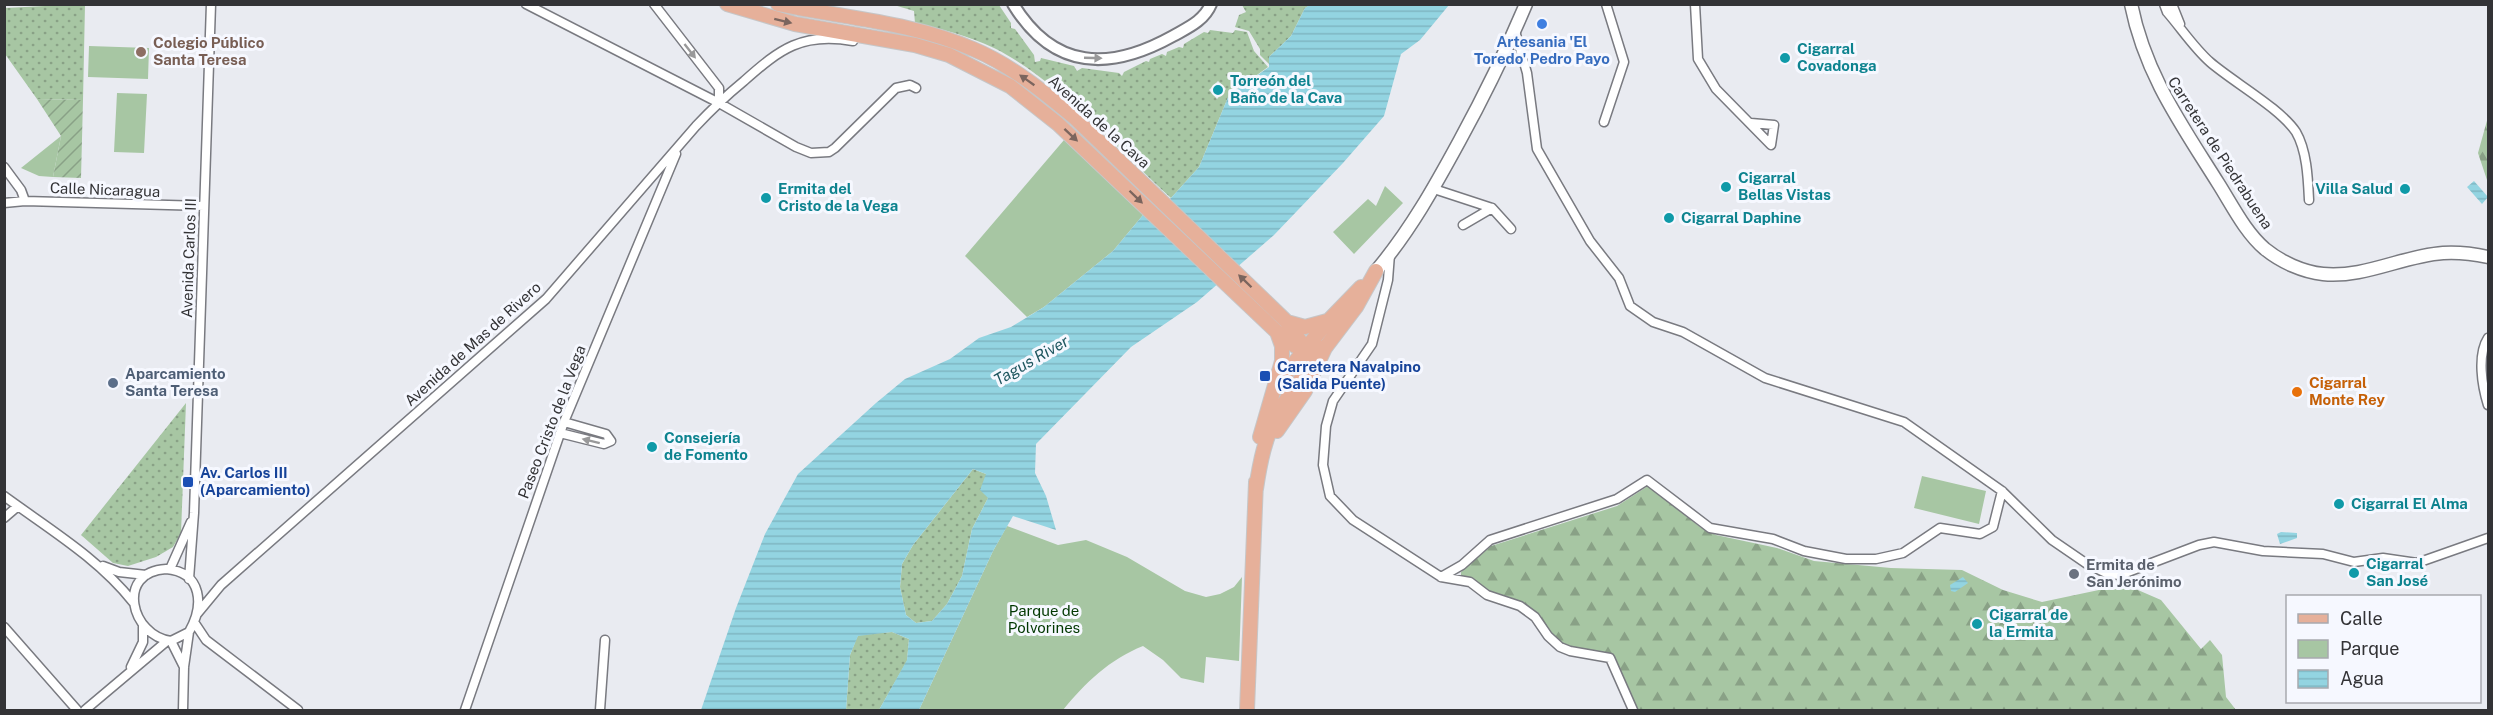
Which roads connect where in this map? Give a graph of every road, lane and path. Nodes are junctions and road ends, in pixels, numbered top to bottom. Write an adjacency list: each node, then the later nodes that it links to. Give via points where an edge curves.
1 (211, 4): 28 (street, Avenida Carlos III)
2 (526, 4): 19 (street)
3 (654, 4): 19 (street, one-way to 19, via 719,88)
4 (727, 4): 17 (main road, Avenida de la Cava, one-way to 17, via 795,24 915,45)
5 (778, 4): 38 (main road, Avenida de la Cava, one-way to 5, via 1103,146 1037,87 1005,65 975,49 927,32)
6 (1013, 4): 7 (street, one-way to 7, via 1037,36 1086,59 1127,57 1143,51 1197,22)
7 (1211, 4)
8 (1526, 4): 15 (main road)
9 (1606, 4): 20 (street, via 1624,62)
10 (1695, 4): 21 (street, via 1698,59 1716,89)
11 (2130, 4): 33 (main road, Carretera de Piedrabuena, via 2144,54 2164,98 2248,230 2266,250 2292,266 2336,274 2363,272 2435,254)
12 (2164, 4): 14 (street)
13 (2172, 4): 14 (street)
14 (2182, 30): 25 (street, via 2208,60 2284,116 2297,134 2308,173)
15 (1515, 31): 24 (main road); 47 (street, via 1527,74 1538,149 1590,241 1619,278 1630,306 1653,322 1683,332 1766,378 1904,422)
16 (774, 54): 17 (street, Avenida de la Cava, via 808,40 827,38 898,48); 19 (street, Avenida de Mas de Rivero)
17 (972, 65): 38 (main road, Avenida de la Cava, one-way to 38, via 1028,99 1232,289)
18 (916, 88): 19 (street, via 896,88 835,148 820,153 786,142)
19 (719, 103): 22 (street, Avenida de Mas de Rivero)
20 (1605, 122)
21 (1751, 123)
22 (678, 148): 44 (street, Paseo Cristo de la Vega); 58 (street, Avenida de Mas de Rivero, via 546,299)
23 (4, 167): 26 (street)
24 (1434, 189): 29 (street); 32 (main road)
25 (2309, 200)
26 (25, 201): 27 (street, Calle Nicaragua); 28 (street, Calle Nicaragua)
27 (4, 203)
28 (204, 206): 50 (street, Avenida Carlos III)
29 (1492, 208): 30 (street); 31 (street)
30 (1463, 225)
31 (1511, 229)
32 (1390, 254): 36 (main road); 56 (street, via 1388,280 1372,344 1333,401 1326,426 1323,465 1330,496 1353,520)
33 (2472, 254): 34 (main road, Carretera de Piedrabuena); 35 (main road)
34 (2488, 257)
35 (2488, 264)
36 (1376, 270): 37 (main road); 41 (main road, via 1356,307)
37 (1329, 320): 38 (main road, via 1305,327); 40 (main road)
38 (1282, 327): 40 (main road); 42 (main road, via 1283,354)
39 (2488, 338): 43 (street, via 2483,346 2483,388)
40 (1306, 347): 41 (main road); 42 (main road, via 1288,368); 46 (main road, via 1311,357 1308,367 1278,411 1263,450)
41 (1325, 348): 46 (main road, via 1305,391 1278,429)
42 (1269, 402): 46 (main road, via 1257,447)
43 (2488, 405)
44 (564, 422): 45 (street, Paseo Cristo de la Vega); 45 (street, one-way to 45, via 606,434 611,441 604,444)
45 (560, 433): 74 (street, Paseo Cristo de la Vega)
46 (1256, 489): 76 (main road)
47 (2002, 491): 52 (street, via 2052,540 2108,574 2120,575 2214,543 2262,551 2324,554 2354,562 2384,558 2417,563); 56 (street, via 1993,528 1980,534 1940,528 1903,553 1876,560 1846,559 1773,539 1710,528 1647,480 1617,499 1490,540)
48 (4, 496): 49 (street)
49 (18, 506): 51 (street); 53 (street)
50 (194, 513): 54 (street, Avenida Carlos III); 57 (street, Avenida Carlos III)
51 (4, 518)
52 (2488, 538)
53 (100, 566): 55 (street); 60 (street)
54 (170, 569): 55 (street); 57 (street)
55 (146, 575): 60 (street, via 135,589)
56 (1441, 577): 77 (street, via 1470,582 1487,595 1520,606 1535,617 1560,647 1610,658)
57 (189, 579): 59 (street)
58 (221, 585): 59 (street, via 206,591); 61 (street, Avenida de Mas de Rivero)
59 (196, 588): 61 (street, via 200,601)
60 (133, 602): 62 (street)
61 (196, 618): 64 (street); 65 (street)
62 (143, 625): 67 (street, via 155,636); 69 (street, via 143,642)
63 (4, 627): 70 (street)
64 (186, 636): 65 (street); 67 (street); 68 (street)
65 (206, 640): 73 (street)
66 (605, 640): 75 (street)
67 (169, 641): 68 (street); 69 (street)
68 (184, 667): 72 (street)
69 (129, 672): 71 (street)
70 (77, 711)
71 (85, 711)
72 (183, 711)
73 (298, 711)
74 (465, 711)
75 (600, 711)
76 (1247, 711)
77 (1632, 711)

